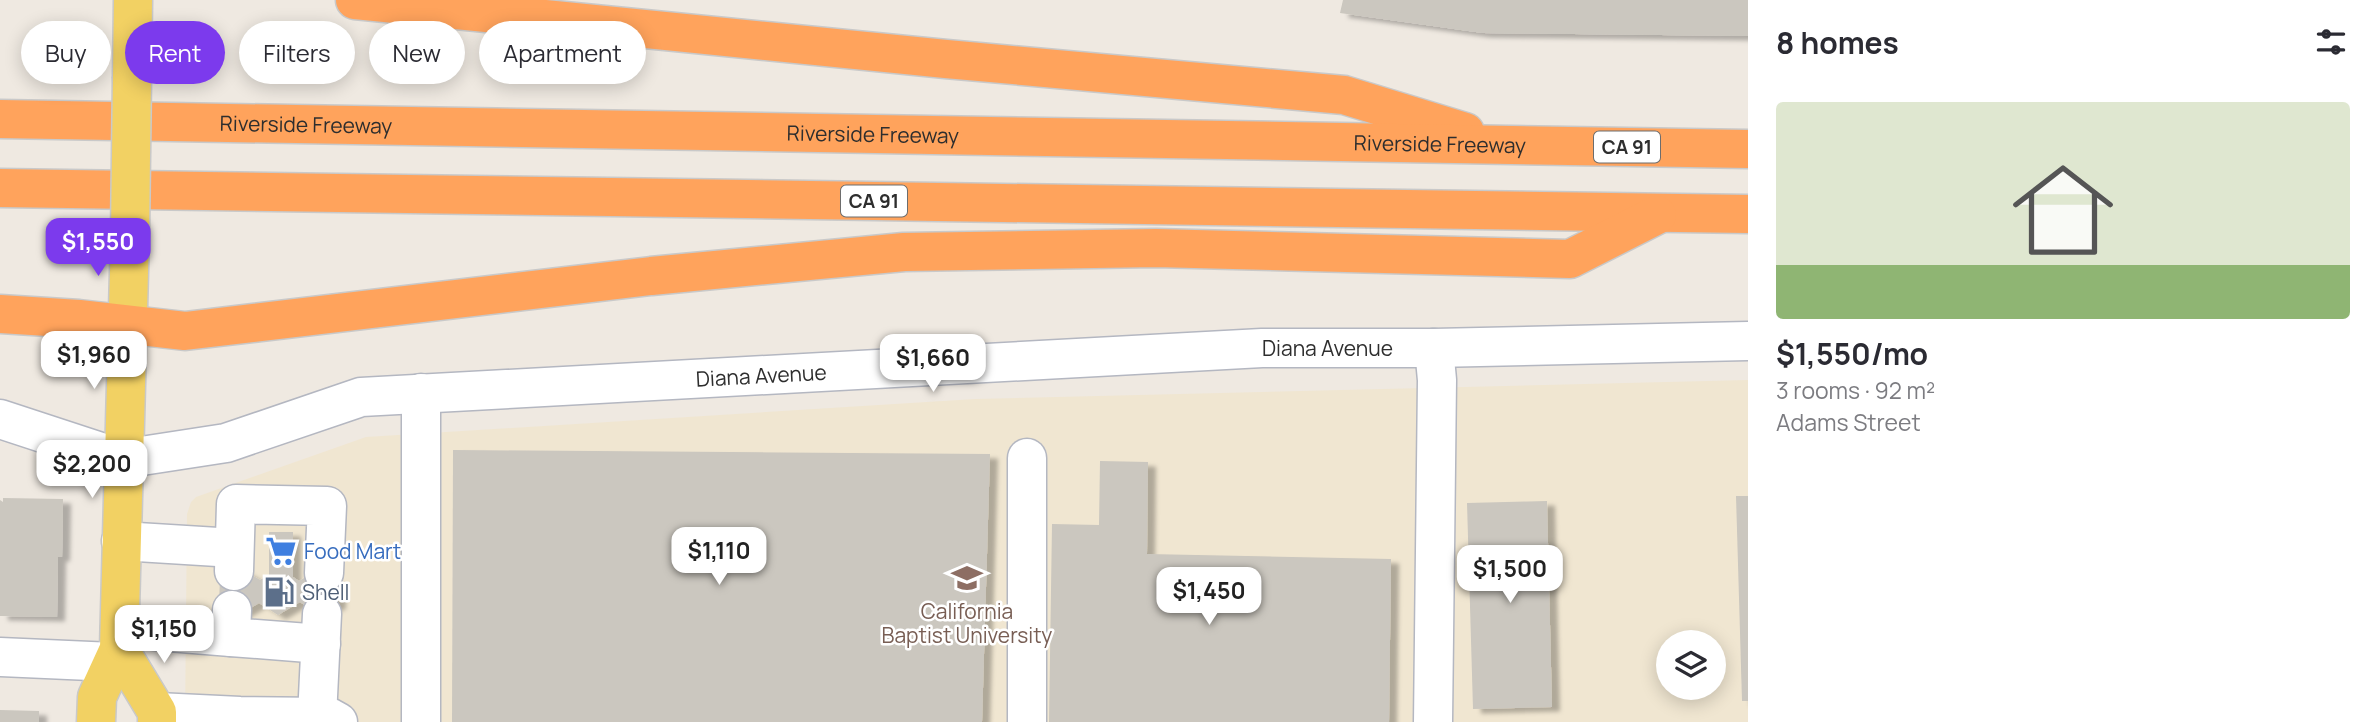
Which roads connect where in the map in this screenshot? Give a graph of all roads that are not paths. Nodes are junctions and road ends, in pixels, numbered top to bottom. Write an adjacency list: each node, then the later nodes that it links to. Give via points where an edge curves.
1 (133, 0): 10 (main road, bridge)
2 (355, 0): 4 (highway, via 1344,95)
3 (0, 118): 4 (highway, Riverside Freeway / CA 91)
4 (1507, 145): 5 (highway, Riverside Freeway / CA 91)
5 (1748, 149)
6 (0, 188): 7 (highway, CA 91)
7 (1662, 213): 8 (highway, CA 91); 10 (highway, via 1570,259 1156,248 904,252 651,276 186,331)
8 (1748, 214)
9 (0, 314): 10 (highway)
10 (126, 324): 16 (main road)
11 (1748, 341): 12 (street, Diana Avenue)
12 (1434, 348): 13 (street, Diana Avenue, via 1248,349); 26 (street)
13 (421, 393): 16 (street, Diana Avenue, via 361,397 226,443); 24 (street)
14 (0, 419): 16 (street, Diana Avenue)
15 (1027, 458): 25 (street)
16 (122, 459): 17 (main road)
17 (121, 541): 18 (street, via 234,560 236,504 327,506); 19 (main road)
18 (324, 573)
19 (117, 646): 20 (street); 21 (main road); 22 (street, via 231,624 321,629); 23 (main road, via 97,697)
20 (0, 657)
21 (157, 717): 22 (street)
22 (327, 720)
23 (96, 722)
24 (421, 722)
25 (1027, 722)
26 (1433, 722)

